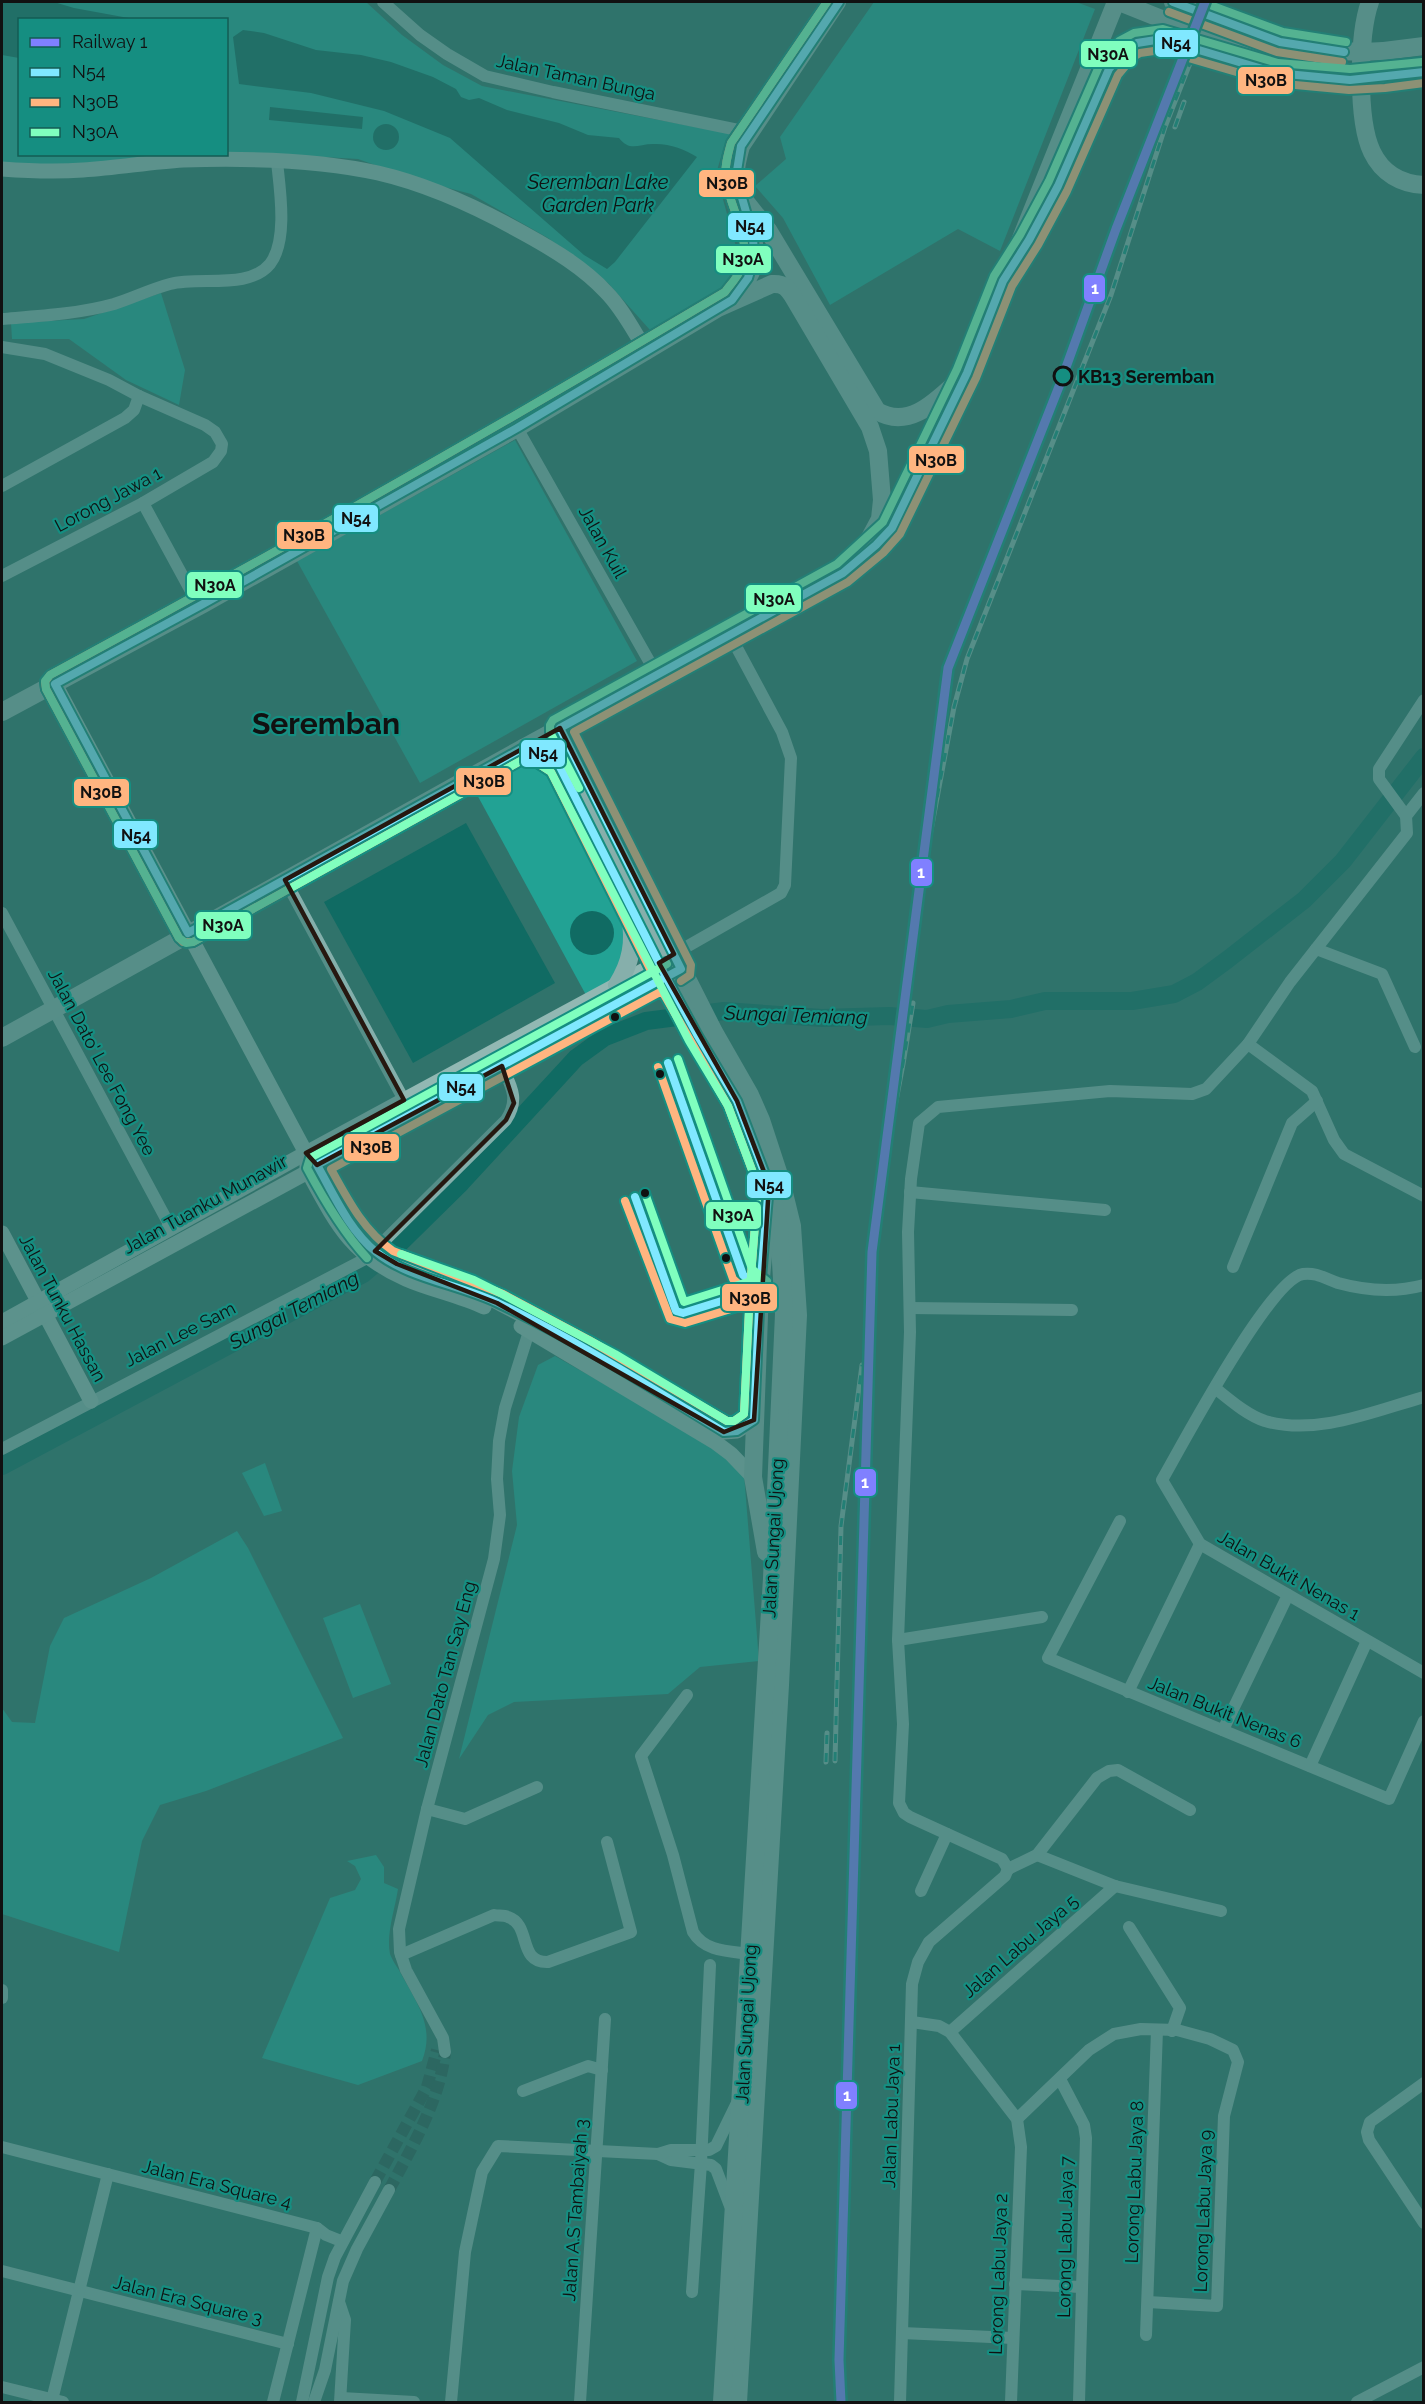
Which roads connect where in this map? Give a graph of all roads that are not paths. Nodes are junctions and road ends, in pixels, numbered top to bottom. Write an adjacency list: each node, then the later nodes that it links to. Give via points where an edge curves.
1 (383, 2): 11 (street, Jalan Taman Bunga, via 420,36 485,76)
2 (836, 2): 11 (highway)
3 (1117, 2): 10 (highway, bridge); 18 (highway)
4 (1173, 2): 8 (highway, bridge, via 1280,42 1333,51)
5 (1370, 2): 13 (highway, via 1364,28 1362,92 1366,130 1372,152)
6 (1424, 37): 8 (highway)
7 (1424, 45): 8 (highway)
8 (1389, 51)
9 (1424, 72): 10 (highway, bridge, via 1350,80)
10 (1318, 77): 18 (highway, bridge, via 1276,73 1162,39 1126,49 1109,69 1058,186)
11 (748, 132): 17 (highway, via 736,170)
12 (277, 162): 14 (main road, via 182,160 84,170); 20 (street, via 278,250 253,277 172,283 97,308); 22 (main road, via 378,173 492,215 566,258 597,283 615,302)
13 (1380, 163): 15 (highway, via 1404,173); 16 (highway, via 1395,180)
14 (2, 169)
15 (1424, 175)
16 (1424, 185)
17 (742, 197): 19 (highway, via 754,257 749,277); 23 (highway, via 768,230 877,411 896,417 920,412)
18 (1004, 282): 23 (highway)
19 (732, 300): 22 (highway); 28 (highway, via 772,284 780,283 788,289 870,427 881,477 880,519 871,539)
20 (2, 319)
21 (2, 347): 24 (street, via 45,354)
22 (647, 352): 25 (highway)
23 (967, 373): 28 (highway, via 892,528)
24 (139, 396): 26 (street, via 134,410 125,418); 27 (street, Lorong Jawa 1, via 205,425 222,444 213,462)
25 (517, 428): 30 (highway); 32 (street, Jalan Kuil)
26 (2, 486)
27 (143, 503): 29 (street, Lorong Jawa 1); 30 (street)
28 (843, 573): 31 (highway)
29 (2, 576)
30 (199, 606): 33 (highway)
31 (730, 635): 32 (highway); 45 (street, via 782,732 791,758 785,885 781,893)
32 (657, 675): 36 (highway)
33 (55, 684): 35 (highway); 43 (main road)
34 (1424, 700): 39 (street, via 1379,769 1379,779)
35 (2, 712)
36 (560, 728): 37 (highway); 45 (highway, Jalan Sungai Ujong)
37 (523, 748): 40 (highway); 41 (highway, Jalan Sungai Ujong, via 543,753 559,765)
38 (1424, 793): 39 (street)
39 (1406, 816): 44 (street, via 1407,833)
40 (285, 880): 43 (highway); 53 (street)
41 (626, 898): 45 (highway, Jalan Sungai Ujong); 46 (highway, via 633,942 627,970)
42 (2, 913): 47 (street, Jalan Dato' Lee Fong Yee)
43 (188, 933): 47 (highway); 55 (main road)
44 (1316, 949): 50 (street); 51 (street, via 1382,974)
45 (670, 966): 46 (main road, Jalan Tuanku Munawir); 48 (highway, Jalan Sungai Ujong); 52 (main road, Jalan Tuanku Munawir)
46 (617, 986): 53 (main road, Jalan Tuanku Munawir)
47 (53, 1009): 49 (highway); 61 (street, Jalan Dato' Lee Fong Yee)
48 (706, 1034): 57 (highway, Jalan Sungai Ujong); 152 (highway, Jalan Sungai Ujong, via 750,1095 782,1181 792,1226 798,1315)
49 (2, 1038)
50 (1248, 1044): 54 (street, via 1299,1080); 58 (street, via 1206,1089 1192,1094 1110,1091 938,1107 919,1124)
51 (1415, 1047)
52 (502, 1066): 56 (main road, Jalan Tuanku Munawir); 63 (street, Jalan Lee Sam, via 514,1103 506,1120)
53 (404, 1100): 55 (main road, Jalan Tuanku Munawir)
54 (1317, 1101): 59 (street, via 1344,1154); 64 (street, via 1292,1123)
55 (306, 1153): 56 (main road); 61 (main road, Jalan Tuanku Munawir)
56 (312, 1168): 63 (main road); 66 (main road, Jalan Tuanku Munawir)
57 (770, 1185): 76 (highway); 81 (highway, Jalan Sungai Ujong, via 779,1227 784,1314)
58 (910, 1192): 60 (street); 67 (street)
59 (1424, 1196)
60 (1105, 1210)
61 (171, 1228): 66 (main road, Jalan Tuanku Munawir)
62 (2, 1233): 66 (main road, Jalan Tunku Hassan)
63 (374, 1257): 70 (main road, via 412,1281); 74 (street, Jalan Lee Sam)
64 (1233, 1267)
65 (1424, 1285): 72 (street, via 1387,1292 1358,1288 1316,1274 1301,1274 1283,1288 1244,1339)
66 (42, 1308): 69 (main road, Jalan Tuanku Munawir); 71 (main road, Jalan Tuanku Munawir); 74 (main road, Jalan Tunku Hassan)
67 (910, 1308): 68 (street); 84 (street)
68 (1072, 1310)
69 (2, 1322)
70 (530, 1326): 75 (main road); 93 (street, Jalan Dato Tan Say Eng, via 499,1442 500,1515 494,1559)
71 (2, 1338)
72 (1215, 1388): 73 (street, via 1264,1421 1294,1426 1325,1424); 80 (street, Jalan Bukit Nenas 1, via 1162,1480)
73 (1424, 1397)
74 (91, 1401): 77 (street, Jalan Lee Sam)
75 (689, 1419): 76 (main road, via 724,1432 736,1431); 78 (main road)
76 (754, 1419): 78 (highway)
77 (2, 1449)
78 (753, 1477): 81 (highway)
79 (1120, 1521): 87 (street, Jalan Bukit Nenas 6, via 1048,1658)
80 (1200, 1544): 82 (street, Jalan Bukit Nenas 1); 87 (street)
81 (772, 1578): 103 (highway, Jalan Sungai Ujong)
82 (1288, 1595): 85 (street, Jalan Bukit Nenas 1); 90 (street)
83 (1042, 1617): 84 (street)
84 (898, 1640): 95 (street, via 903,1724 899,1803 910,1817)
85 (1367, 1641): 86 (street, Jalan Bukit Nenas 1); 91 (street)
86 (1424, 1673)
87 (1128, 1692): 90 (street, Jalan Bukit Nenas 6)
88 (687, 1695): 103 (street, via 641,1756 693,1932 709,1947)
89 (1424, 1721): 91 (street, Jalan Bukit Nenas 6, via 1389,1799)
90 (1223, 1731): 91 (street, Jalan Bukit Nenas 6)
91 (1310, 1766)
92 (537, 1787): 93 (street, via 465,1819)
93 (427, 1809): 104 (street, Jalan Dato Tan Say Eng, via 402,1912)
94 (1190, 1810): 97 (street, via 1118,1770 1109,1771 1097,1778)
95 (947, 1834): 98 (street, via 1002,1859); 100 (street)
96 (607, 1842): 104 (street, via 631,1932 548,1962 538,1962 518,1924 508,1917 494,1915)
97 (1037, 1855): 98 (street); 99 (street)
98 (1008, 1869): 109 (street, Jalan Labu Jaya 1, via 1005,1876 929,1942 912,1984)
99 (1115, 1886): 101 (street); 112 (street, Jalan Labu Jaya 5)
100 (921, 1891)
101 (1221, 1911)
102 (1129, 1927): 111 (street, via 1180,2008)
103 (750, 1954): 118 (highway, Jalan Sungai Ujong)
104 (401, 1955): 113 (street, Jalan Dato Tan Say Eng, via 443,2038)
105 (710, 1965): 122 (street)
106 (2, 1990): 107 (street)
107 (2, 1998)
108 (605, 2019): 114 (street, Jalan A.S Tambaiyah 3)
109 (912, 2022): 112 (street, via 939,2026); 137 (street, Jalan Labu Jaya 1)
110 (1157, 2030): 111 (street); 115 (street, via 1114,2034 1089,2050); 136 (street, Lorong Labu Jaya 8)
111 (1172, 2031): 136 (street, Lorong Labu Jaya 9, via 1210,2039 1233,2050 1238,2062 1224,2116 1217,2306)
112 (950, 2032): 119 (street)
113 (441, 2051)
114 (602, 2070): 117 (street, via 588,2066); 121 (street, Jalan A.S Tambaiyah 3)
115 (1060, 2079): 119 (street); 132 (street, Lorong Labu Jaya 7, via 1084,2125)
116 (1424, 2084): 127 (street, via 1367,2126 1369,2139)
117 (523, 2091)
118 (742, 2094): 122 (street, via 716,2146); 126 (highway, Jalan Sungai Ujong)
119 (1017, 2119): 131 (street, Lorong Labu Jaya 2, via 1021,2147)
120 (2, 2149): 123 (street, Jalan Era Square 4)
121 (597, 2151): 122 (street, via 658,2154 671,2160); 149 (street, via 498,2146 482,2172 465,2252); 150 (street, Jalan A.S Tambaiyah 3)
122 (701, 2157): 126 (street, via 720,2176); 134 (street)
123 (108, 2174): 128 (street, Jalan Era Square 4); 133 (street)
124 (375, 2182): 129 (street)
125 (389, 2190): 135 (street, via 357,2249)
126 (734, 2219): 151 (highway, Jalan Sungai Ujong)
127 (1424, 2223)
128 (317, 2228): 129 (street, Jalan Era Square 4); 140 (street)
129 (341, 2241): 146 (street, via 328,2277)
130 (2, 2271): 133 (street, Jalan Era Square 3)
131 (1015, 2284): 132 (street); 139 (street, Lorong Labu Jaya 2)
132 (1081, 2287): 155 (street, Lorong Labu Jaya 7)
133 (79, 2290): 140 (street, Jalan Era Square 3); 144 (street)
134 (692, 2292)
135 (338, 2298): 143 (street, via 345,2320); 147 (street, via 325,2370)
136 (1148, 2302): 138 (street, Lorong Labu Jaya 8)
137 (902, 2333): 139 (street); 153 (street, Jalan Labu Jaya 1)
138 (1146, 2335)
139 (1013, 2338): 154 (street, Lorong Labu Jaya 2)
140 (288, 2344): 145 (street)
141 (1424, 2367): 156 (street)
142 (2, 2387): 144 (street)
143 (340, 2400): 148 (street)
144 (58, 2401)
145 (273, 2403)
146 (302, 2403)
147 (314, 2403)
148 (414, 2403)
149 (451, 2403)
150 (580, 2403)
151 (722, 2403)
152 (738, 2403)
153 (900, 2403)
154 (1011, 2403)
155 (1079, 2403)
156 (1357, 2403)

